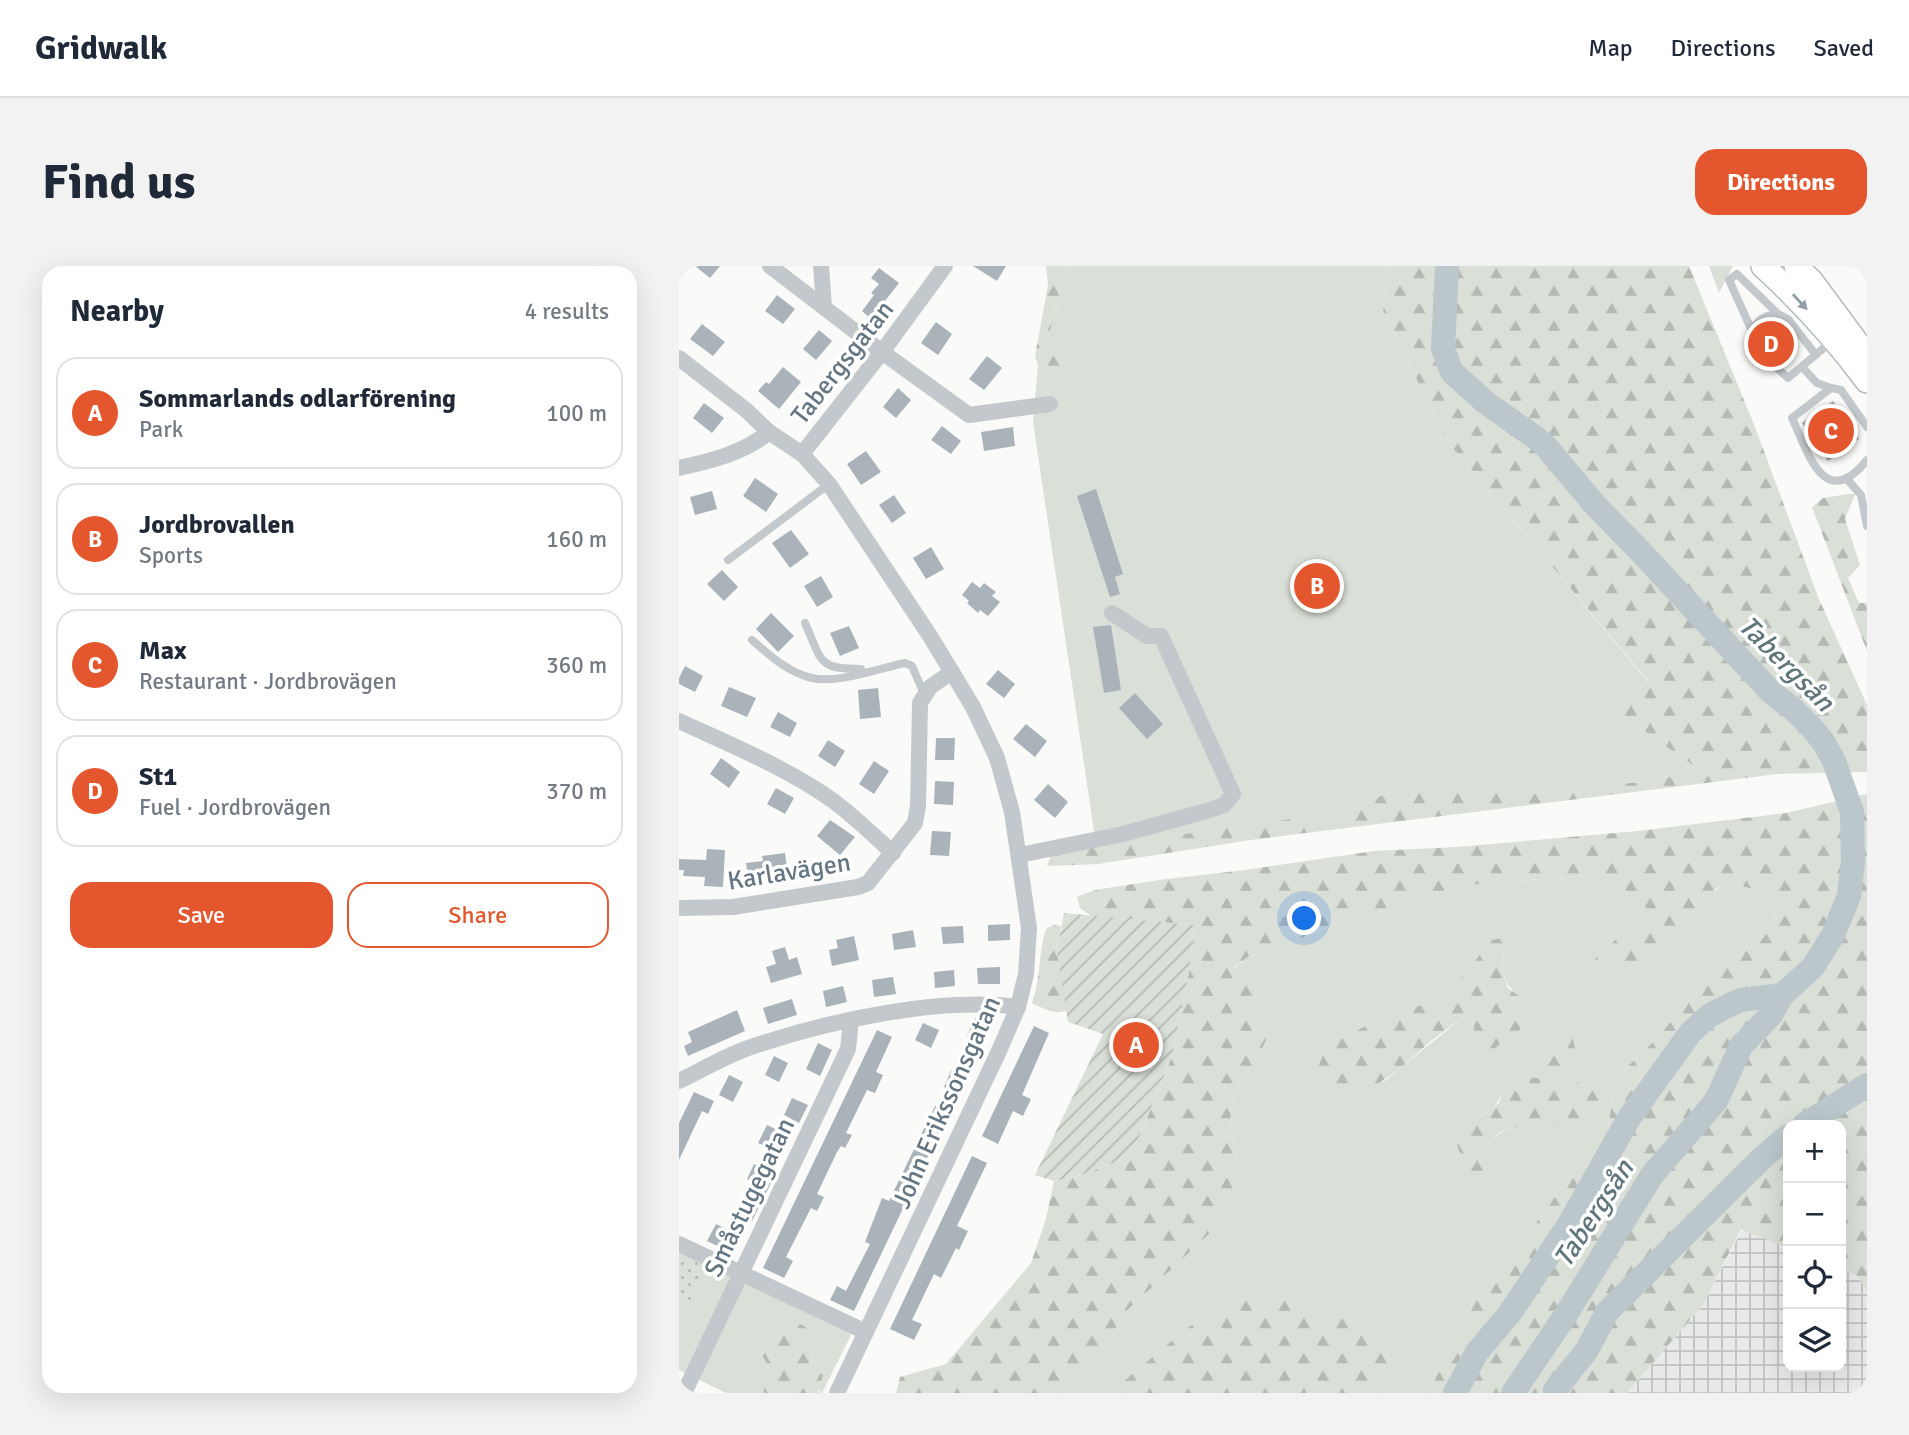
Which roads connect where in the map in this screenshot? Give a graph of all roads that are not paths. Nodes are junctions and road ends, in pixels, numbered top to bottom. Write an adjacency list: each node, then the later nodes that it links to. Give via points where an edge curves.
1 (770, 266): 6 (street)
2 (821, 266): 6 (street)
3 (945, 266): 11 (street, Tabergsgatan)
4 (1763, 266): 10 (main road, one-way to 10)
5 (1804, 274): 9 (main road); 13 (main road)
6 (824, 306): 11 (street)
7 (1778, 314): 8 (lane, via 1762,318); 8 (lane, via 1737,274 1730,280); 12 (lane, via 1788,319)
8 (1752, 331): 15 (lane, via 1754,345 1788,378)
9 (1867, 336)
10 (1835, 340): 12 (lane); 16 (main road)
11 (882, 352): 18 (street, via 969,415); 21 (street, Tabergsgatan)
12 (1816, 355): 15 (lane)
13 (1867, 356)
14 (679, 358): 20 (street, John Erikssonsgatan)
15 (1802, 367): 17 (lane, via 1817,383)
16 (1867, 380)
17 (1831, 388): 19 (lane, via 1841,390); 24 (lane, via 1792,418 1816,470 1829,479)
18 (1050, 404)
19 (1867, 427)
20 (769, 432): 21 (street, John Erikssonsgatan); 23 (street, via 732,454)
21 (802, 454): 25 (street, John Erikssonsgatan)
22 (1867, 462): 24 (lane)
23 (679, 468)
24 (1846, 478): 26 (lane)
25 (829, 484): 28 (lane); 33 (street, John Erikssonsgatan)
26 (1864, 494): 27 (lane)
27 (1867, 526)
28 (727, 560)
29 (1112, 613): 37 (street, via 1147,636 1161,636 1233,794 1224,805 1210,810)
30 (805, 623): 32 (lane, via 828,666)
31 (751, 640): 32 (lane, via 778,662 813,678)
32 (875, 669): 34 (lane, via 905,663 912,666)
33 (952, 672): 34 (street); 37 (street, John Erikssonsgatan, via 996,758)
34 (924, 694): 36 (street, Karlavägen, via 917,813)
35 (679, 721): 36 (street, via 801,781 851,815)
36 (893, 853): 38 (street, Karlavägen, via 873,879 858,887 733,907)
37 (1020, 855): 39 (street, John Erikssonsgatan, via 1029,942)
38 (679, 908)
39 (1018, 1007): 40 (street, via 928,1008); 44 (street, John Erikssonsgatan)
40 (851, 1021): 41 (street, via 755,1045); 43 (street, Småstugegatan, via 848,1049)
41 (679, 1082)
42 (679, 1244): 43 (street)
43 (740, 1272): 44 (street); 45 (street, Småstugegatan)
44 (866, 1332): 46 (street, John Erikssonsgatan)
45 (688, 1389)
46 (842, 1392)

